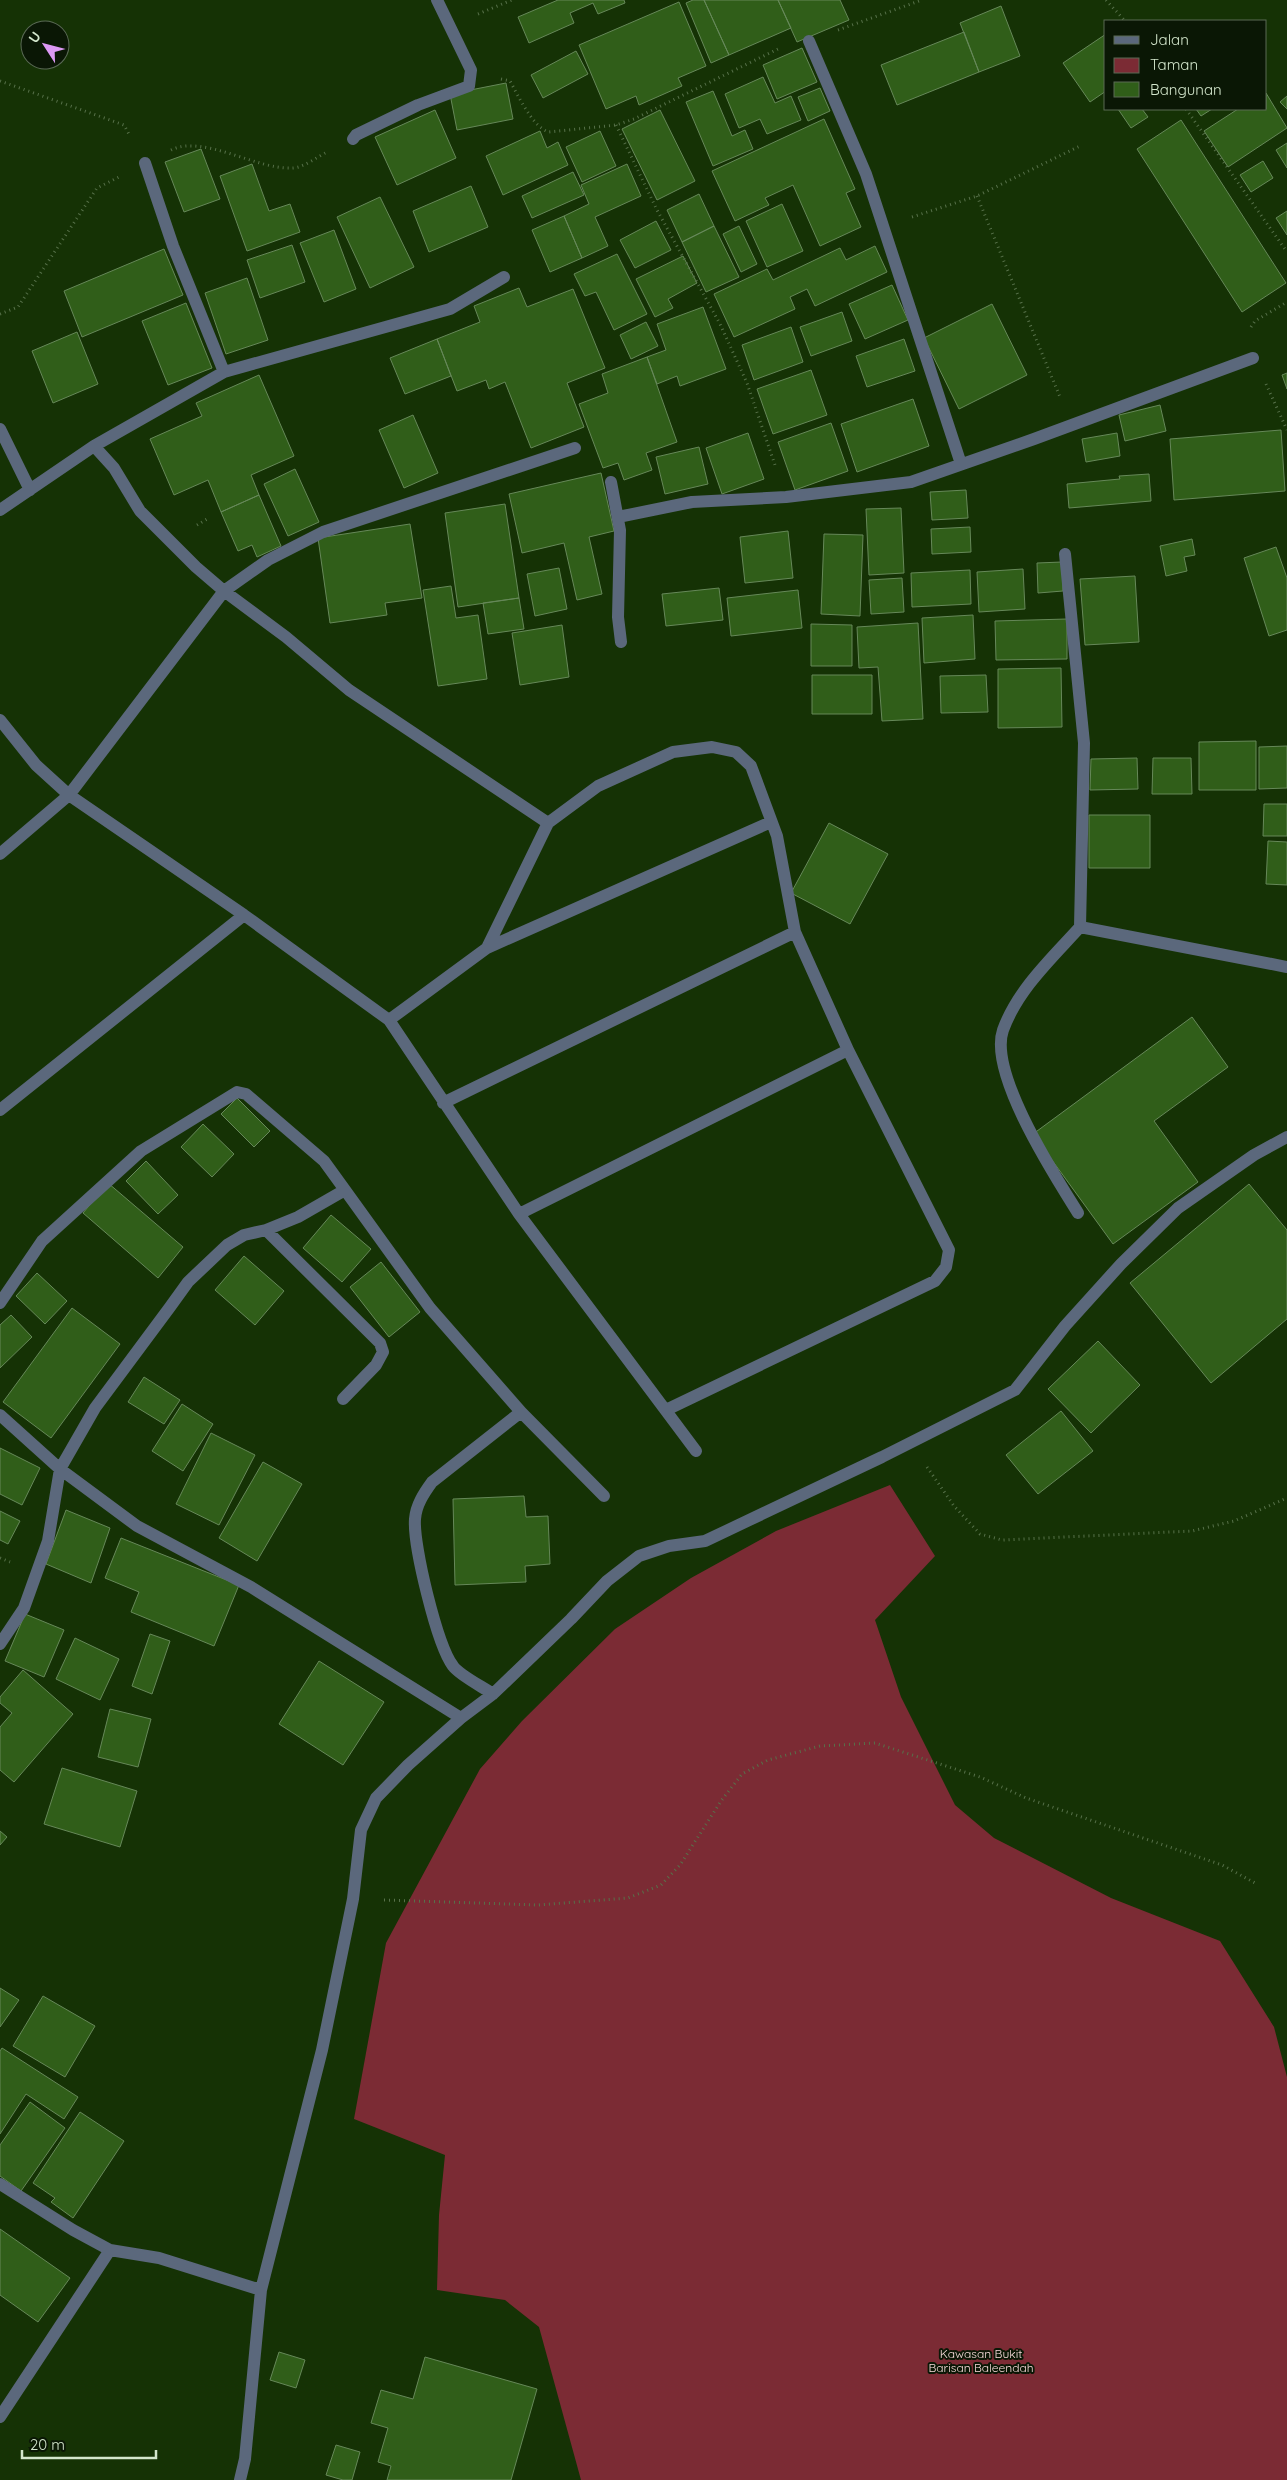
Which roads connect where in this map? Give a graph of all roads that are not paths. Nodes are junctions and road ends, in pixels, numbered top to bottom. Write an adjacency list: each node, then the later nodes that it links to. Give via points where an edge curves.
1 (437, 0): 3 (street, via 471,70 469,86 418,105 356,135)
2 (809, 41): 11 (street, via 866,174)
3 (353, 140)
4 (146, 163): 7 (street, via 173,246)
5 (504, 278): 7 (street, via 450,309)
6 (1253, 358): 11 (street)
7 (224, 372): 9 (street)
8 (0, 429): 13 (street)
9 (94, 446): 13 (street); 17 (street, via 114,468 140,511)
10 (576, 448): 17 (street, via 323,532 268,560)
11 (961, 464): 15 (street, via 911,482 786,497 692,502)
12 (611, 482): 15 (street)
13 (30, 490): 14 (street)
14 (0, 510)
15 (618, 517): 18 (street)
16 (1065, 554): 25 (street, via 1084,743)
17 (224, 591): 20 (street); 22 (street, via 349,690)
18 (621, 642)
19 (0, 720): 20 (street, via 36,765)
20 (69, 795): 23 (street); 24 (street)
21 (771, 822): 22 (street, via 751,766 736,752 712,747 673,752 598,786); 26 (street, via 777,836); 27 (street)
22 (548, 823): 27 (street)
23 (0, 854)
24 (244, 915): 29 (street); 32 (street)
25 (1080, 927): 28 (street); 35 (street, via 1026,987 1002,1031 1002,1054 1024,1121)
26 (795, 932): 30 (street); 31 (street)
27 (487, 948): 29 (street)
28 (1287, 967)
29 (390, 1020): 31 (street)
30 (848, 1050): 36 (street); 40 (street, via 949,1250 946,1267 936,1281)
31 (443, 1103): 36 (street)
32 (0, 1110)
33 (1287, 1137): 47 (street, via 1254,1155 1178,1208 1065,1326 1015,1390 705,1541 669,1546 640,1556 607,1581)
34 (345, 1190): 37 (street, via 298,1217); 38 (street, via 324,1161 246,1094 237,1092 141,1151 42,1241); 41 (street, via 430,1308)
35 (1078, 1213)
36 (519, 1214): 40 (street)
37 (266, 1230): 39 (street, via 380,1343 383,1352 376,1365); 44 (street, via 244,1235 227,1245 188,1282 95,1408)
38 (0, 1303)
39 (343, 1399)
40 (666, 1410): 43 (street)
41 (521, 1412): 45 (street); 47 (street, via 432,1482 422,1496 415,1518 415,1542 436,1627 453,1666)
42 (0, 1415): 44 (street)
43 (696, 1451)
44 (60, 1469): 46 (street, via 48,1541 24,1608); 48 (street, via 137,1526 251,1587)
45 (604, 1496)
46 (0, 1644)
47 (493, 1694): 48 (street)
48 (461, 1718): 51 (street, via 376,1798 361,1830 353,1899 322,2050)
49 (0, 2184): 50 (street)
50 (110, 2250): 51 (street, via 159,2258); 52 (street)
51 (260, 2290): 53 (street, via 245,2460)
52 (0, 2418)
53 (240, 2480)

